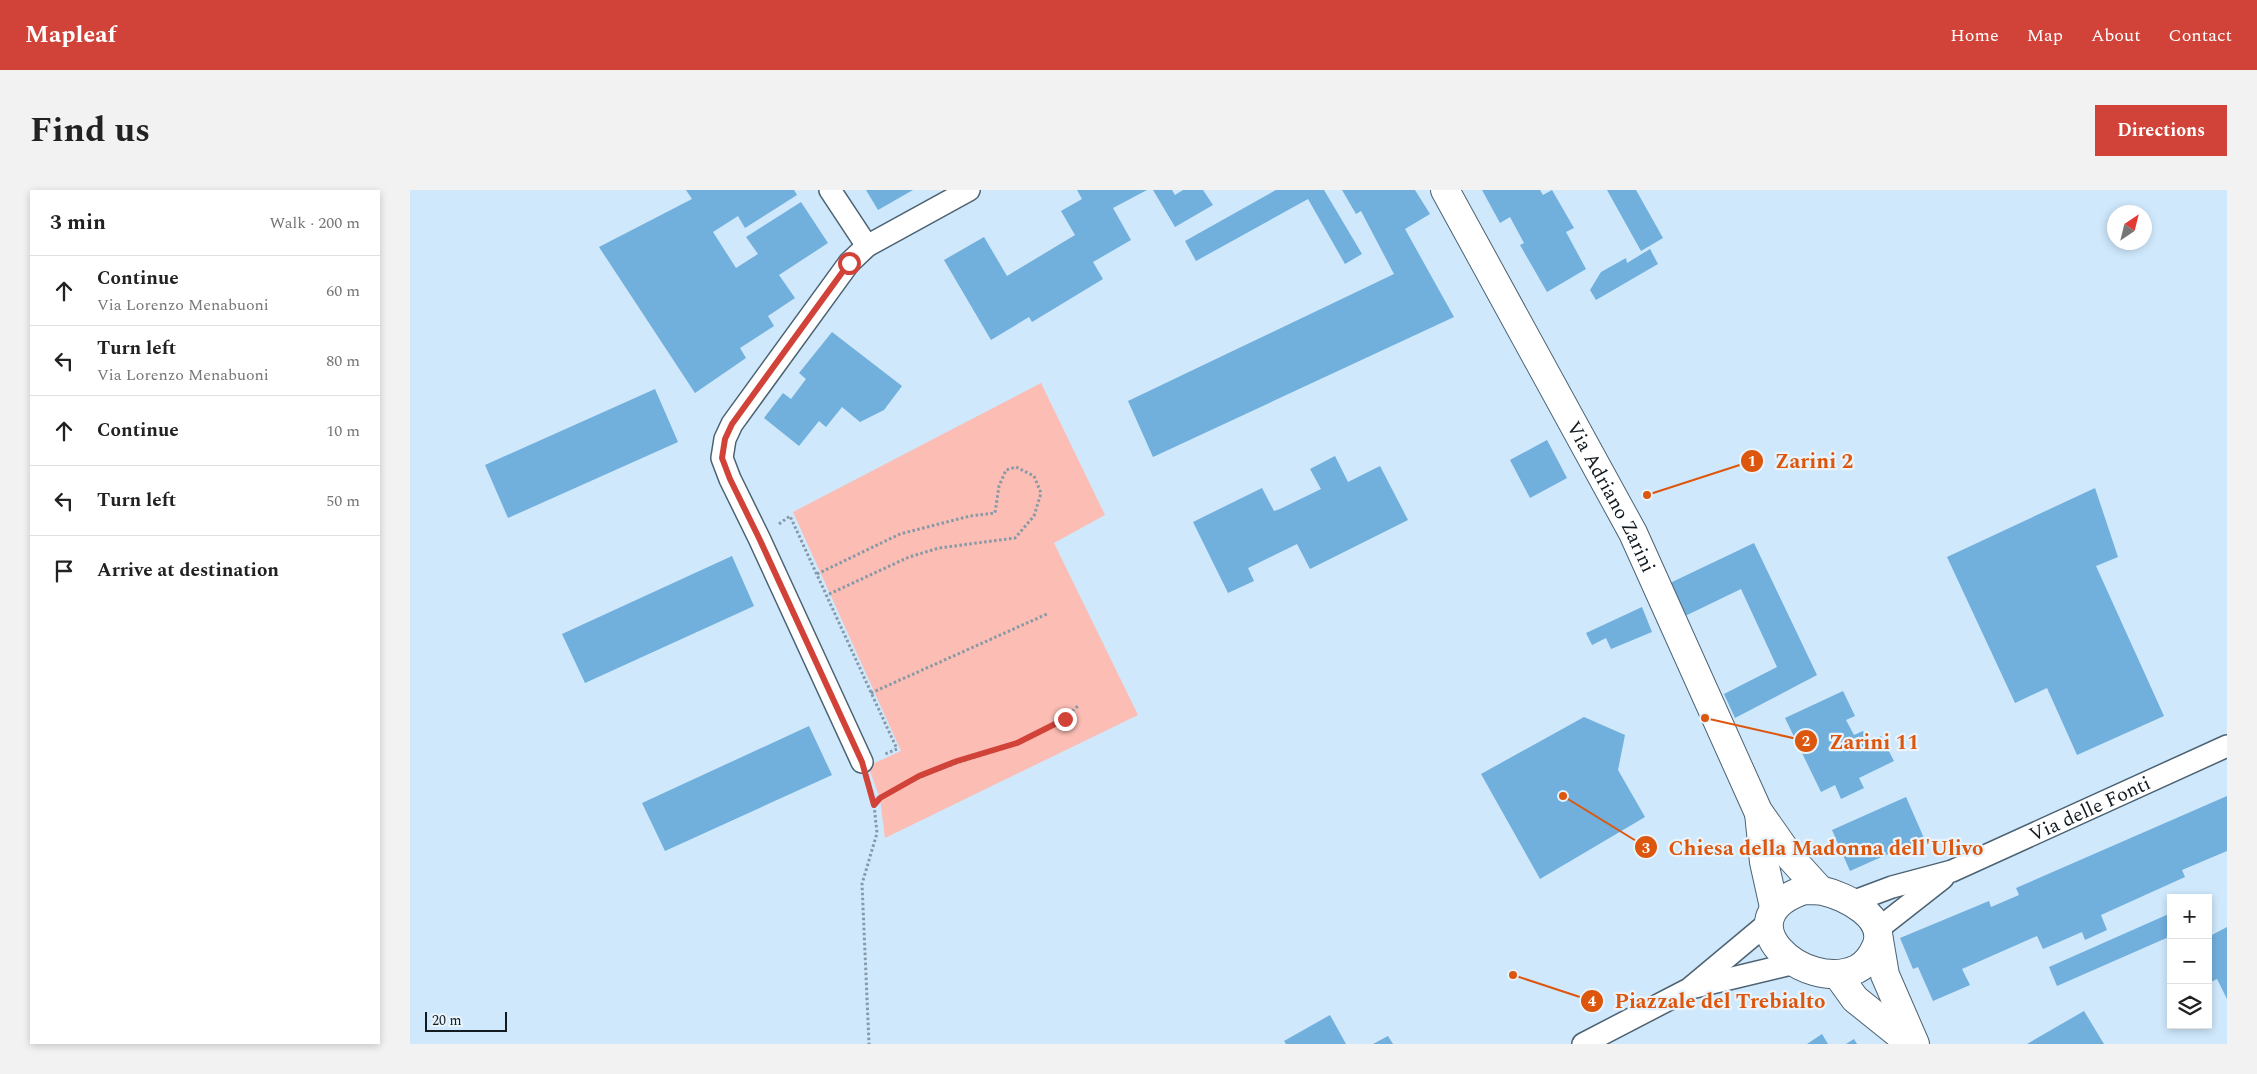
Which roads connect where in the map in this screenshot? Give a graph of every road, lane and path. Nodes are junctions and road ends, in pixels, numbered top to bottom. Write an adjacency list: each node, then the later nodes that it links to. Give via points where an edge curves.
1 (830, 190): 4 (street)
2 (969, 190): 4 (street)
3 (1445, 190): 14 (street, Via Adriano Zarini, via 1633,533)
4 (867, 246): 5 (street, via 849,263 732,424 725,439 722,458)
5 (759, 538): 6 (path, via 790,516); 12 (street)
6 (817, 574): 7 (path); 7 (path, via 900,534 995,513 999,486 1006,470 1016,467 1034,476 1041,493 1034,516 1015,538 938,548 909,557)
7 (827, 595): 9 (path)
8 (1047, 614): 9 (path)
9 (871, 693): 12 (path, via 897,749)
10 (1079, 705): 13 (path, via 1065,719 1017,743 919,776 880,798)
11 (2227, 746): 15 (street, Via delle Fonti)
12 (862, 762): 13 (path)
13 (874, 805): 23 (path, via 877,833 862,884)
14 (1758, 811): 16 (street, via 1791,858); 18 (street)
15 (1952, 871): 17 (street, Via delle Fonti); 19 (street, Via delle Fonti)
16 (1820, 890): 17 (street); 18 (street, via 1804,890 1788,896)
17 (1852, 902): 19 (street, via 1867,914)
18 (1771, 915): 20 (street, via 1771,937 1780,951); 22 (street)
19 (1879, 934): 21 (street, via 1872,957 1857,969); 26 (street, via 1885,976)
20 (1796, 964): 21 (street, via 1824,974); 22 (street)
21 (1837, 974): 25 (street, via 1855,999)
22 (1689, 989): 24 (street)
23 (869, 1044)
24 (1583, 1044)
25 (1911, 1044)
26 (1915, 1044)

